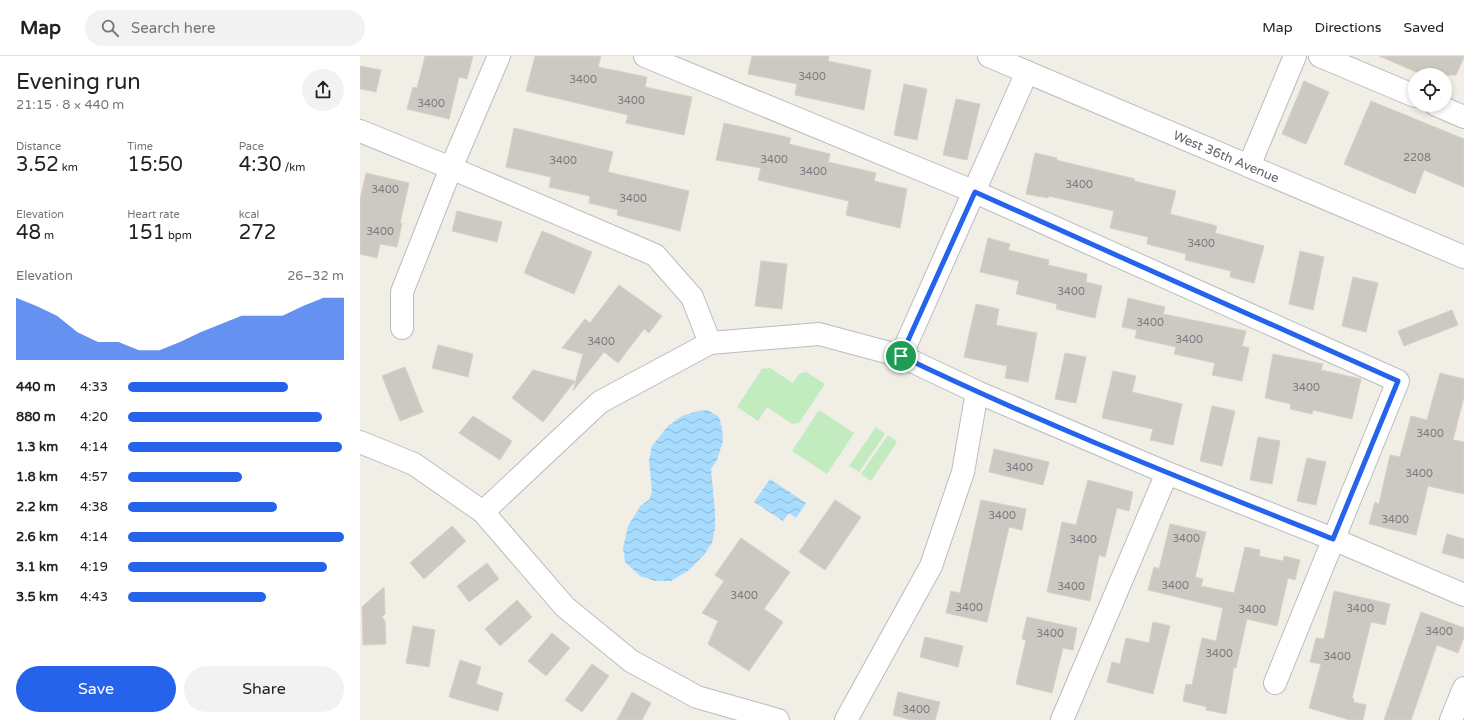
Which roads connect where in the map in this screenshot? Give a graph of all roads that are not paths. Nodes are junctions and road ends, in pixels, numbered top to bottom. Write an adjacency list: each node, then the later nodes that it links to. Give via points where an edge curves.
1 (499, 56): 12 (street)
2 (645, 56): 13 (street)
3 (989, 56): 6 (street, West 36th Avenue)
4 (1295, 56): 11 (street)
5 (1320, 56): 7 (street)
6 (1027, 72): 11 (street, West 36th Avenue); 13 (street)
7 (1408, 93)
8 (1452, 112): 9 (street)
9 (1464, 117)
10 (360, 131): 12 (street)
11 (1249, 166): 14 (street, West 36th Avenue)
12 (451, 168): 15 (street, via 402,292); 16 (street, via 655,255 692,296)
13 (975, 192): 17 (street); 22 (street, via 1398,381)
14 (1464, 257)
15 (402, 328)
16 (710, 343): 17 (street, via 819,334); 21 (street, via 600,402)
17 (901, 356): 18 (street)
18 (976, 392): 20 (street); 27 (street, via 963,472 931,566)
19 (360, 442): 21 (street, via 414,464)
20 (1167, 473): 22 (street); 28 (street)
21 (483, 512): 26 (street, via 565,607 631,661 697,697)
22 (1333, 539): 23 (street); 24 (street)
23 (1464, 595)
24 (1275, 683)
25 (1464, 688): 29 (street)
26 (778, 720)
27 (846, 720)
28 (1062, 720)
29 (1451, 720)

